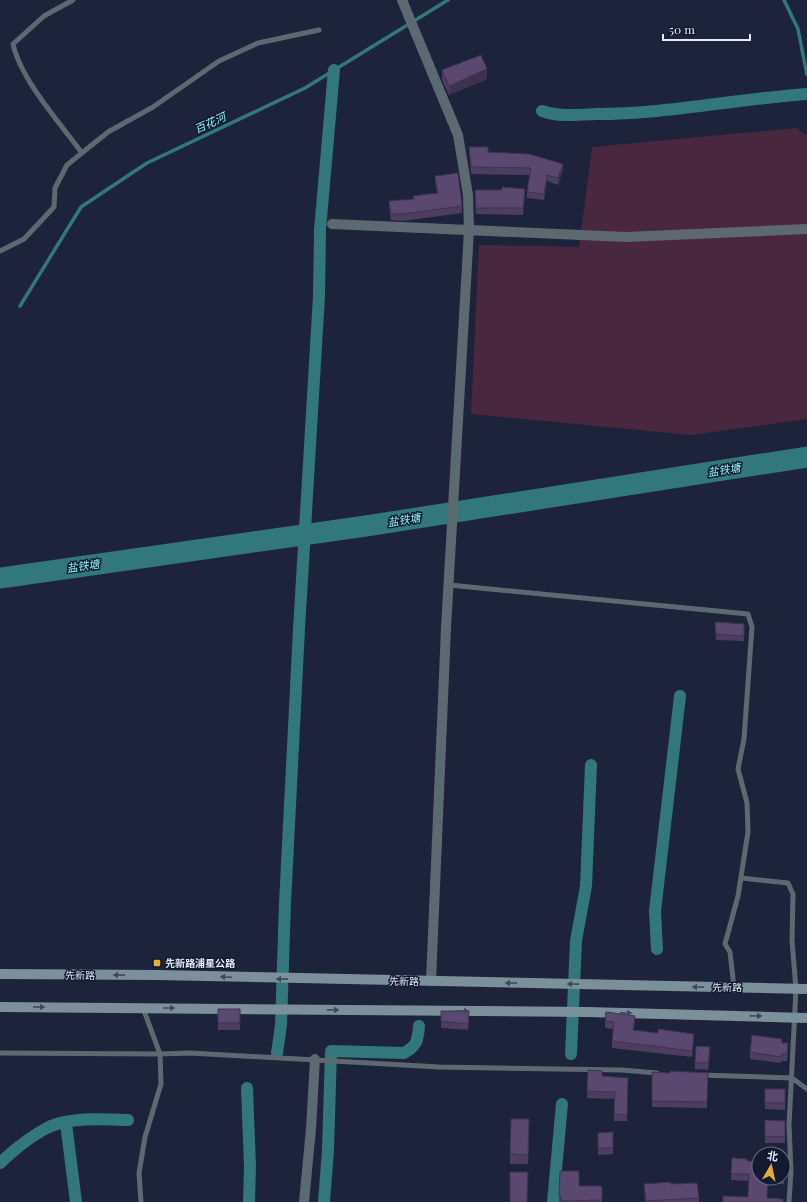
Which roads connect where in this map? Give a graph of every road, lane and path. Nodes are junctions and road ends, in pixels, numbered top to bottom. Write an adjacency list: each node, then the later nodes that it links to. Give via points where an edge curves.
1 (73, 0): 4 (lane, via 44,16 13,44 16,58 30,82)
2 (404, 5): 7 (street, via 458,135 468,195)
3 (319, 30): 4 (lane, via 258,43 219,61 153,107 108,132)
4 (82, 153): 8 (lane, via 67,165 55,188 54,207 24,239)
5 (332, 224): 7 (street)
6 (807, 229): 7 (street, via 626,237)
7 (469, 230): 9 (street)
8 (0, 251)
9 (449, 585): 10 (lane, via 748,614 752,627 744,739 738,769 747,803 748,832); 12 (street)
10 (741, 878): 13 (lane, via 725,944 730,952); 14 (lane, via 788,883 793,894 792,941)
11 (0, 974): 12 (main road, 先新路, one-way to 11)
12 (431, 981): 13 (main road, 先新路, one-way to 12)
13 (734, 988): 14 (main road, 先新路)
14 (796, 989): 15 (main road, 先新路); 18 (lane)
15 (807, 989)
16 (0, 1007): 17 (main road, one-way to 17)
17 (143, 1008): 18 (main road, one-way to 18, via 587,1012); 21 (lane)
18 (793, 1017): 19 (main road); 25 (lane)
19 (807, 1018)
20 (0, 1054): 21 (lane)
21 (160, 1054): 22 (lane); 27 (lane, via 161,1084 145,1137 139,1173)
22 (315, 1059): 23 (lane, via 438,1067); 28 (street)
23 (660, 1073)
24 (698, 1074): 25 (lane)
25 (792, 1078): 26 (lane); 29 (lane)
26 (807, 1089)
27 (141, 1202)
28 (304, 1202)
29 (789, 1202)

